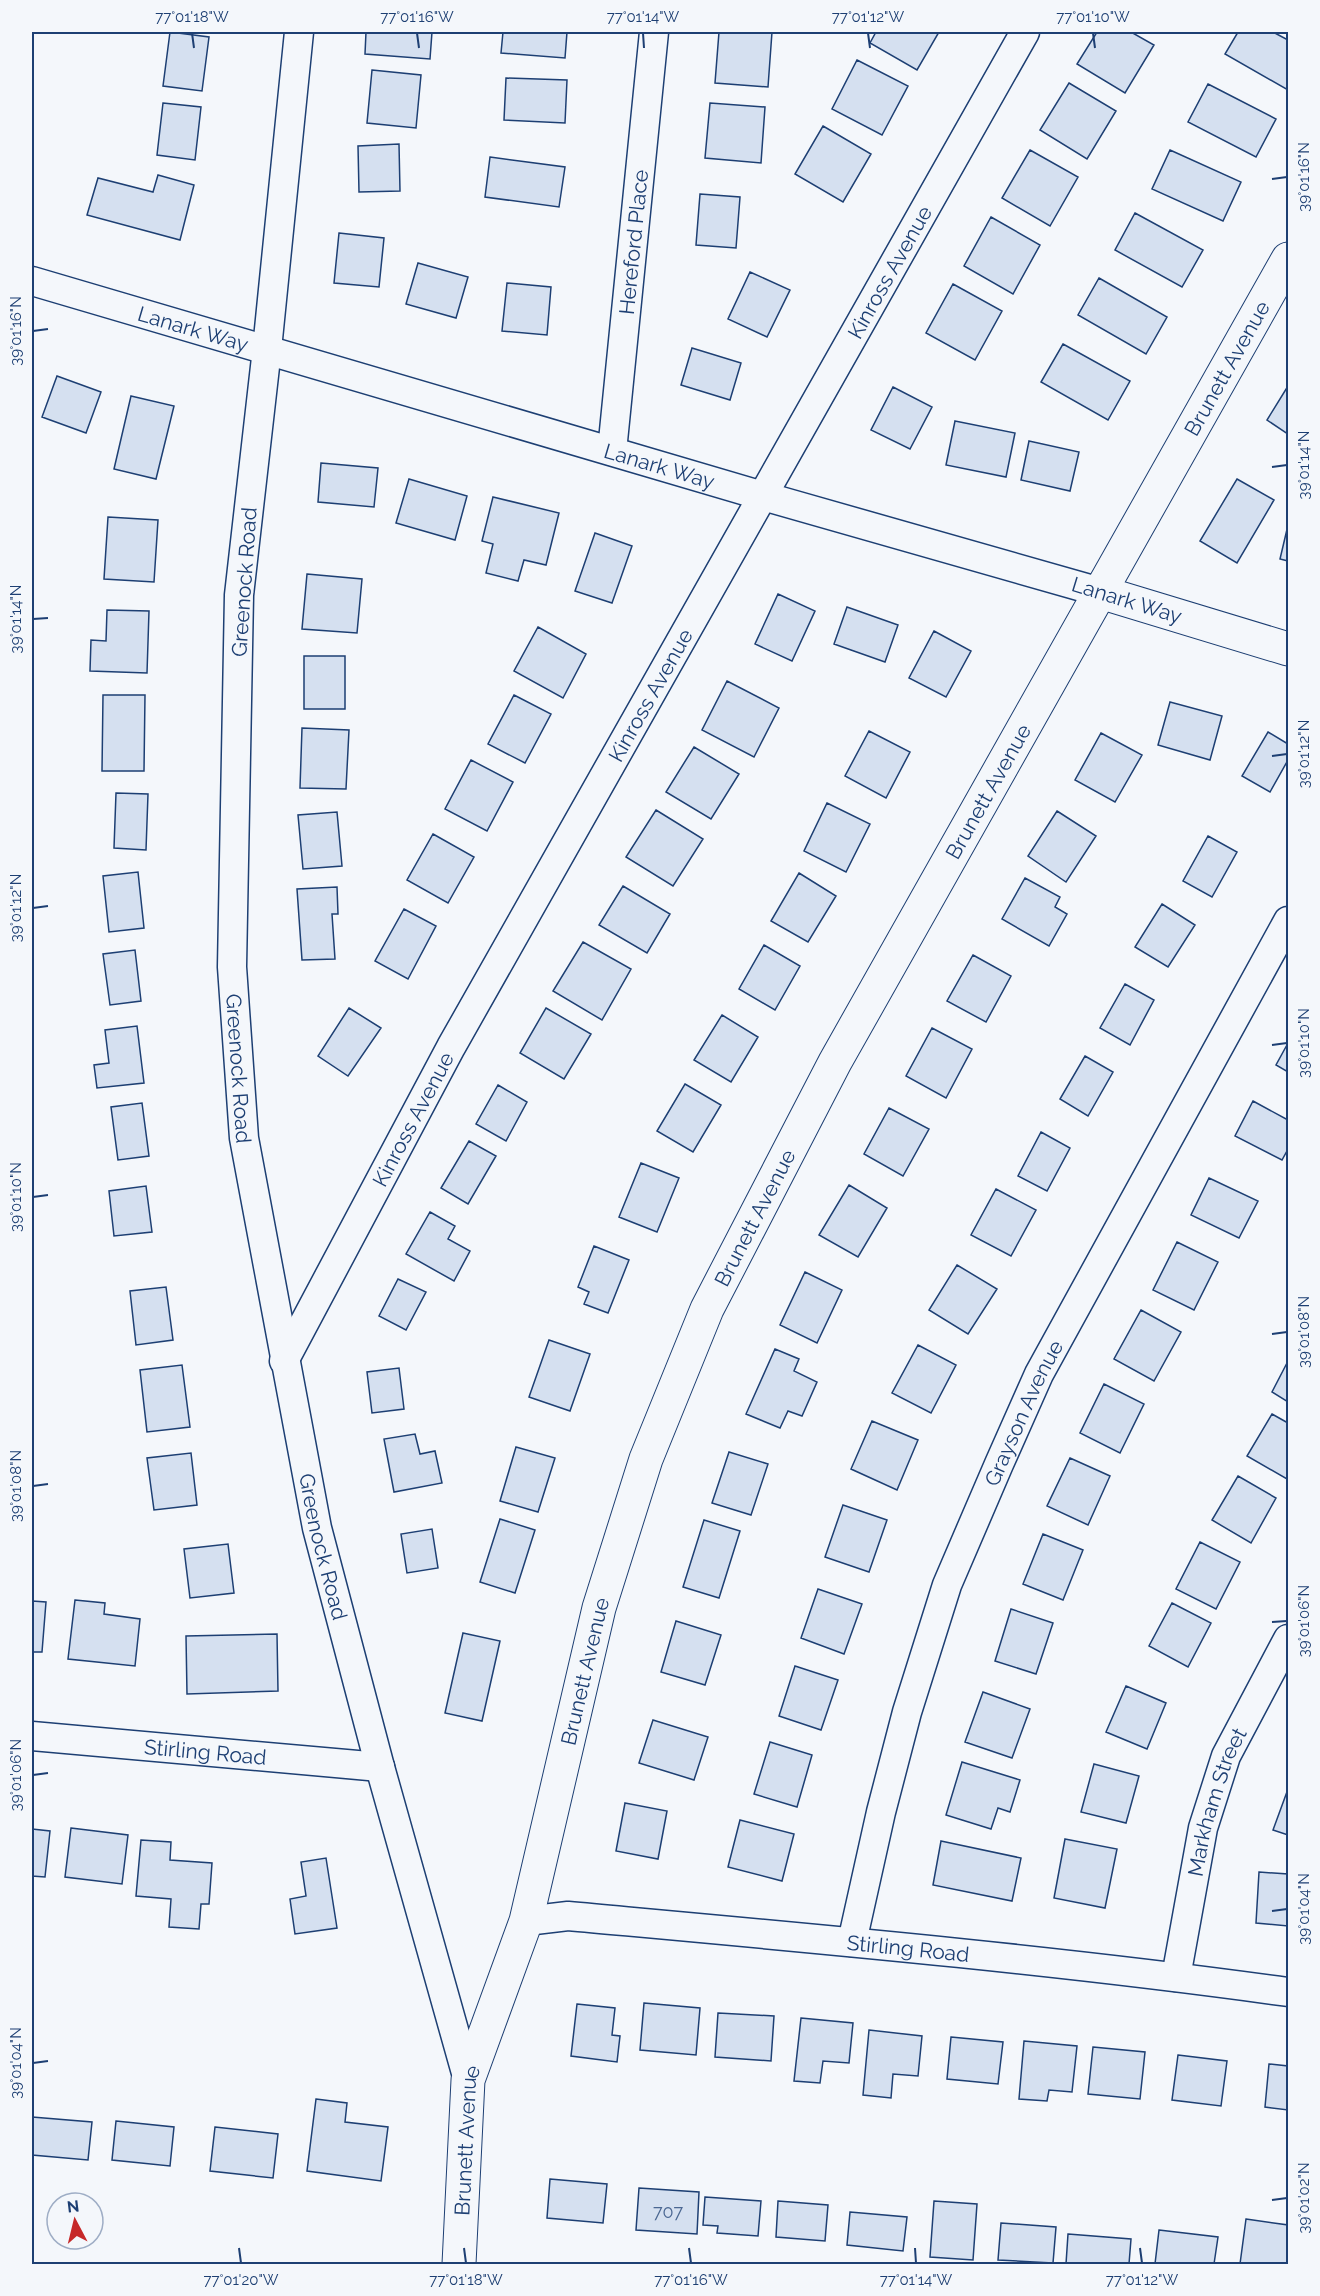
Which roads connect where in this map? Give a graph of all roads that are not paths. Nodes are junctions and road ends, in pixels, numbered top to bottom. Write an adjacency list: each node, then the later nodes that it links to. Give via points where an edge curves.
1 (299, 32): 6 (street, Greenock Road)
2 (654, 32): 7 (street, Hereford Place)
3 (1025, 32): 8 (street, Kinross Avenue)
4 (1288, 259): 9 (street, Brunett Avenue)
5 (32, 281): 6 (street, Lanark Way)
6 (267, 349): 7 (street, Lanark Way); 12 (street, Greenock Road, via 240,596 232,967 244,1138)
7 (612, 452): 8 (street, Lanark Way)
8 (763, 496): 9 (street, Lanark Way); 12 (street, Kinross Avenue, via 451,1047)
9 (1100, 592): 10 (street, Lanark Way); 16 (street, Brunett Avenue, via 835,1062 707,1309 646,1459 599,1608)
10 (1288, 649)
11 (1288, 921): 17 (street, Grayson Avenue, via 1039,1374 999,1464 947,1586 907,1712)
12 (284, 1361): 15 (street, Greenock Road, via 317,1528)
13 (1288, 1639): 18 (street, Markham Street, via 1226,1756 1203,1828)
14 (32, 1736): 15 (street, Stirling Road)
15 (380, 1767): 20 (street, Greenock Road)
16 (526, 1921): 17 (street, Stirling Road, via 567,1916); 20 (street, Brunett Avenue)
17 (852, 1942): 18 (street, Stirling Road)
18 (1176, 1977): 19 (street, Stirling Road)
19 (1288, 1992)
20 (468, 2080): 21 (street, Brunett Avenue)
21 (459, 2265)

